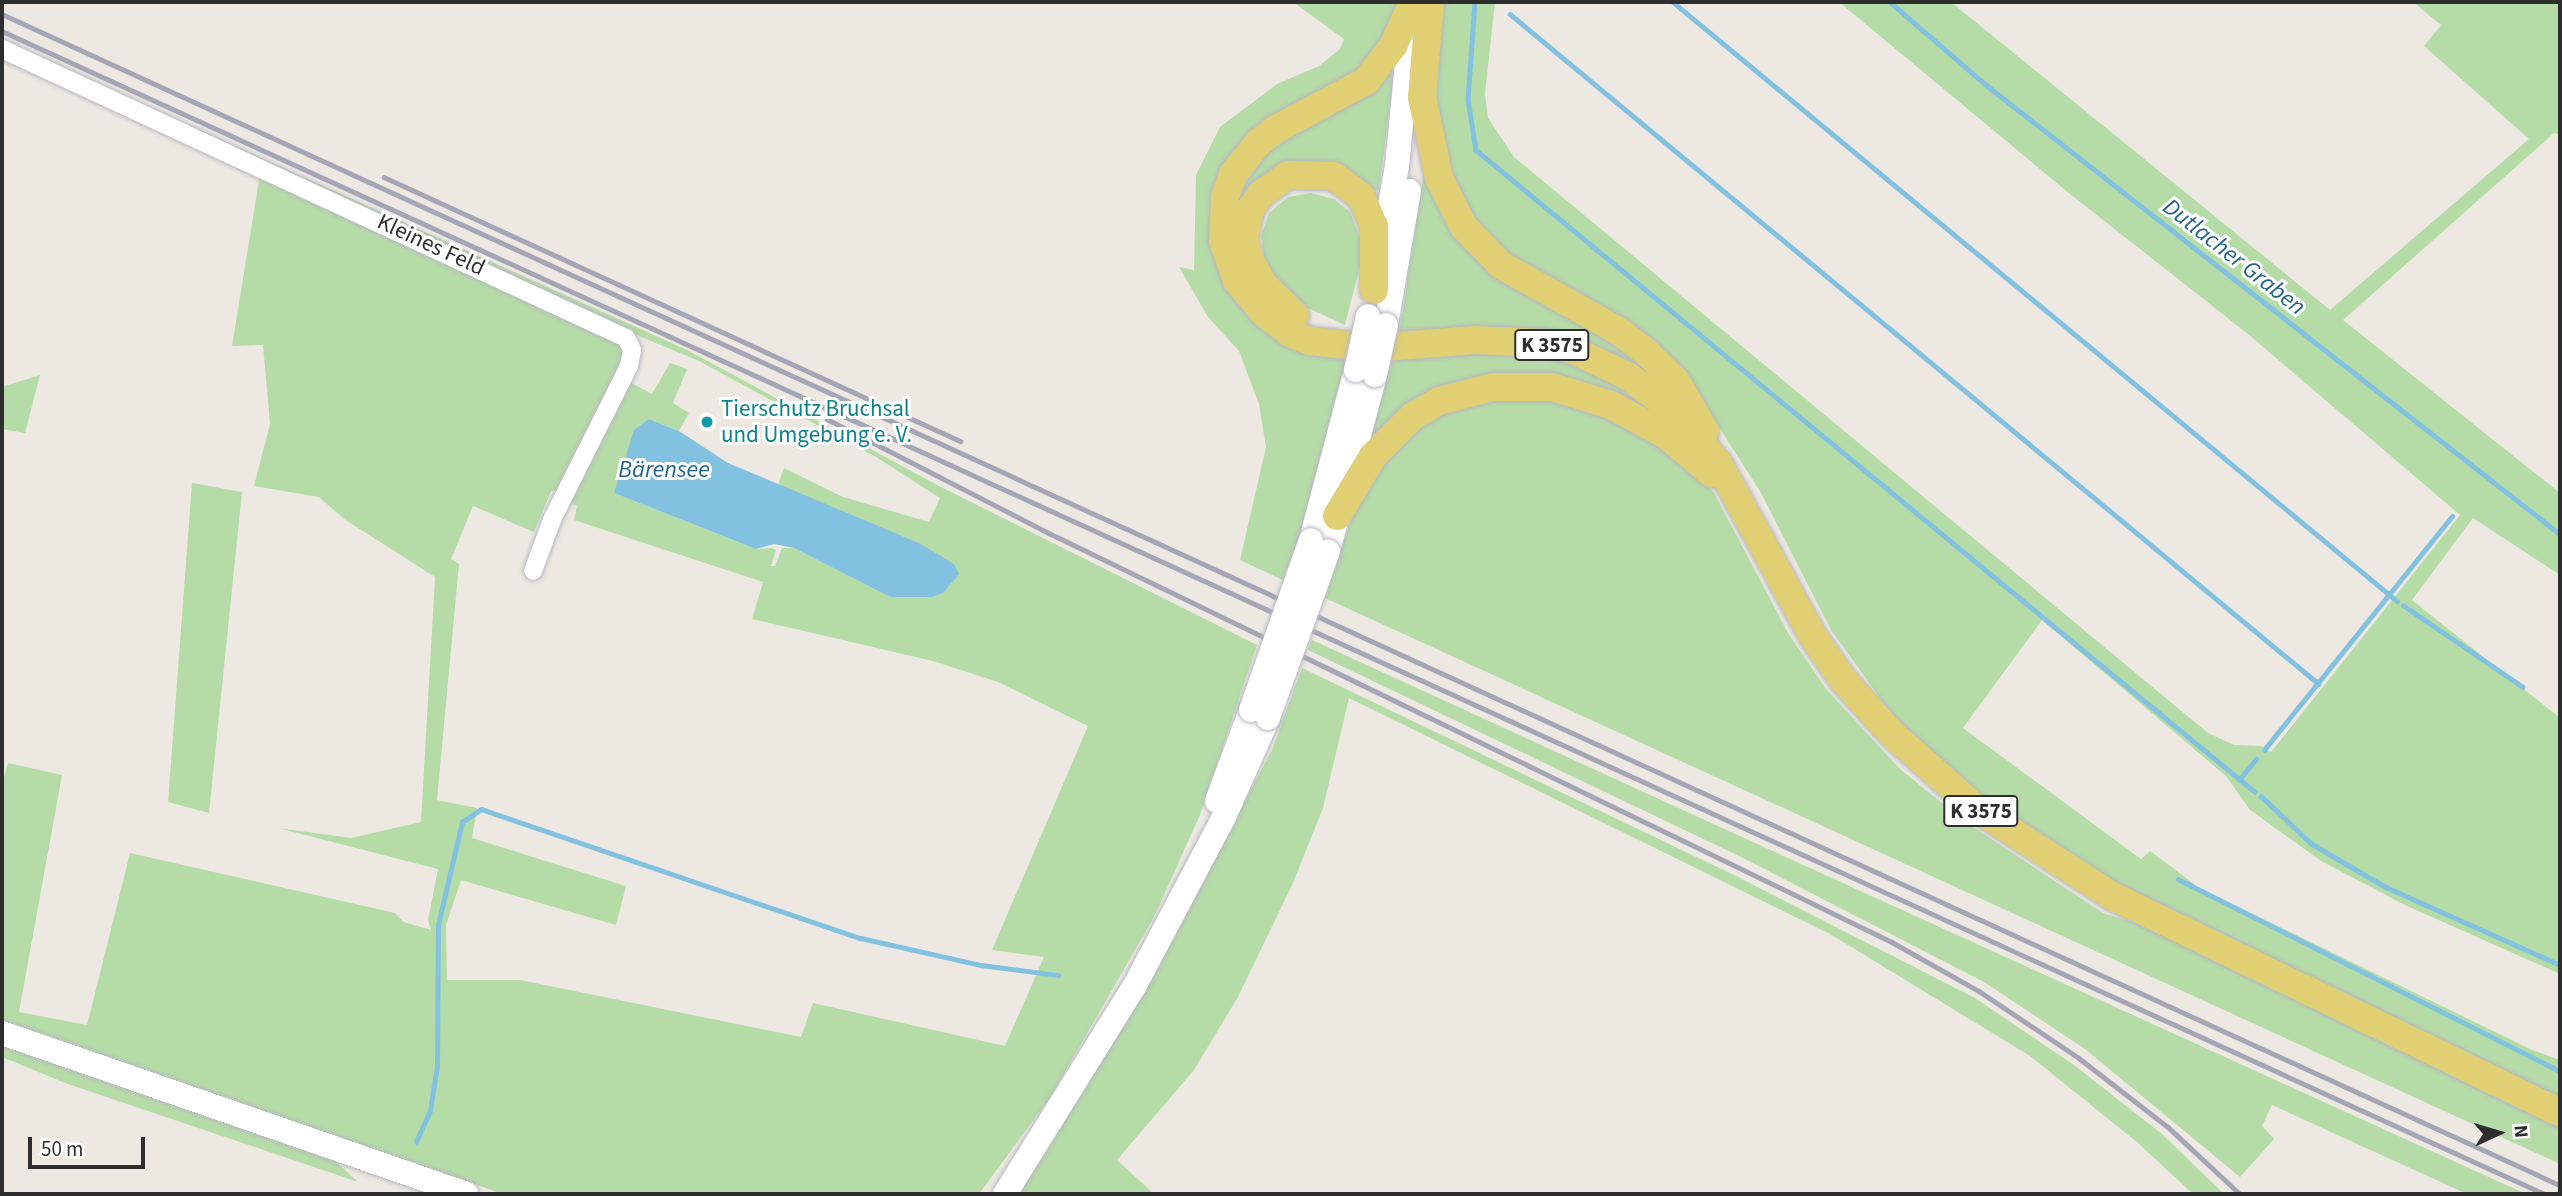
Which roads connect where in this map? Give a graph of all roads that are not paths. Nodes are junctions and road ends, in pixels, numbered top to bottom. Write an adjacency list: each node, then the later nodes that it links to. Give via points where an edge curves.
1 (1413, 2): 5 (main road, via 1397,166); 6 (main road, via 1394,46 1366,81 1276,129 1233,174 1225,197 1223,241 1237,281 1251,300 1290,333)
2 (1430, 2): 4 (main road)
3 (2, 49): 11 (street, Kleines Feld, via 626,338 632,350 629,366 552,520)
4 (1422, 97): 5 (main road); 7 (main road, via 1439,178 1464,227 1501,265 1617,330 1657,362 1696,409)
5 (1376, 310): 6 (main road, bridge); 6 (main road, via 1374,226 1361,196 1334,176 1305,172 1288,175 1261,194 1244,225 1250,261 1281,305)
6 (1359, 364): 7 (main road, K 3575, via 1510,340 1573,350 1653,393); 9 (main road); 10 (main road)
7 (1718, 463): 8 (main road, K 3575)
8 (1735, 489): 9 (main road, via 1666,435 1611,405 1552,387 1522,384 1459,394 1413,416 1373,456); 13 (main road, K 3575, via 1801,615 1844,681 1891,733 1978,809 2136,908)
9 (1337, 516): 10 (main road)
10 (1320, 545): 15 (main road, bridge, via 1224,817 1114,1021)
11 (533, 571)
12 (2, 1033): 14 (main road)
13 (2560, 1113)
14 (466, 1194)
15 (1005, 1194)

